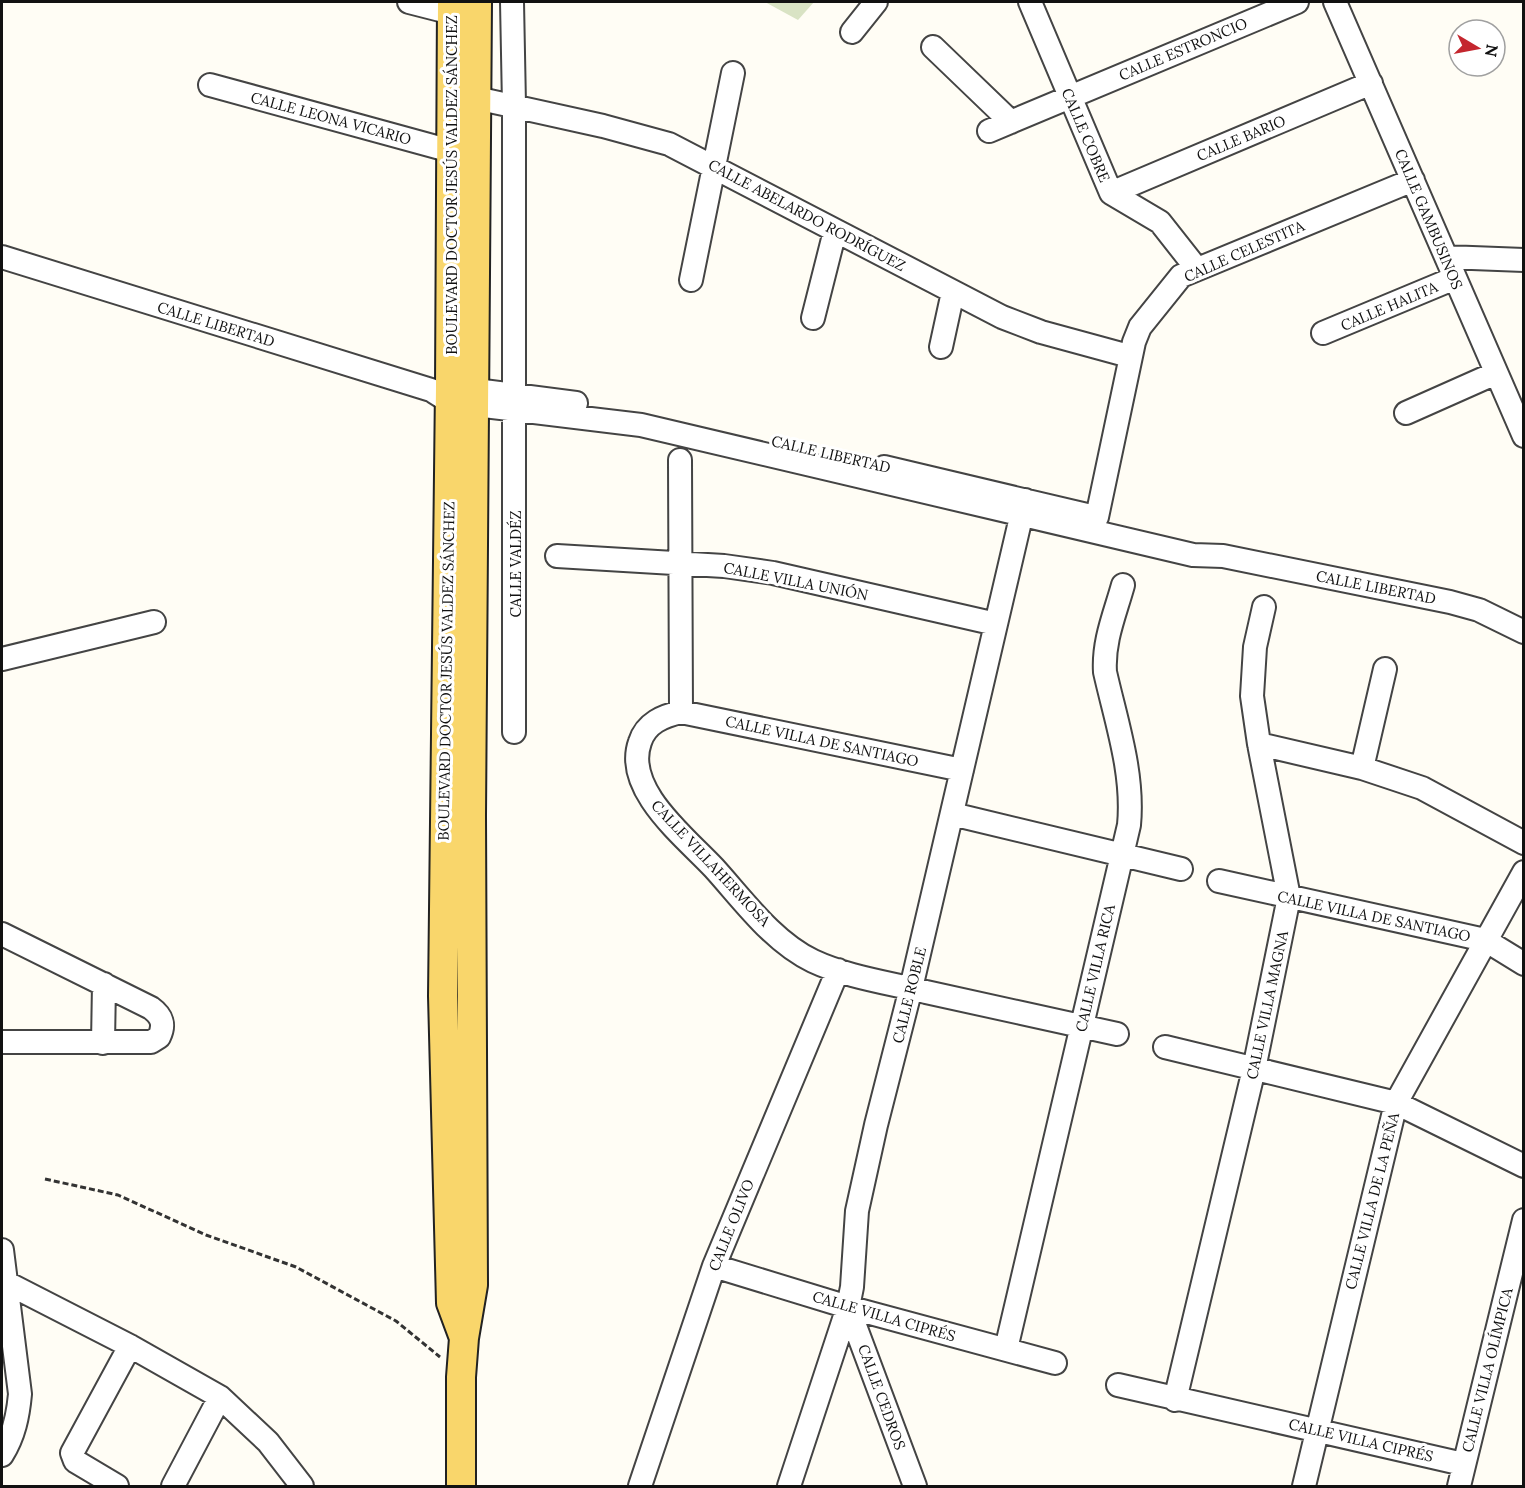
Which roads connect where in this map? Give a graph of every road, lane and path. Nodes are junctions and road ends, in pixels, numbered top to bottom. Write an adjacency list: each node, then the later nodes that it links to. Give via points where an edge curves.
1 (409, 2): 8 (street)
2 (477, 2): 15 (main road, BOULEVARD DOCTOR JESÚS VALDEZ SÁNCHEZ)
3 (512, 2): 16 (street, CALLE VALDÉZ)
4 (876, 2): 9 (street)
5 (1030, 2): 14 (street, CALLE COBRE)
6 (1297, 2): 14 (street, CALLE ESTRONCIO)
7 (1335, 2): 12 (street, CALLE GAMBUSINOS)
8 (452, 7): 19 (main road, BOULEVARD DOCTOR JESÚS VALDEZ SÁNCHEZ)
9 (852, 32)
10 (933, 47): 17 (street)
11 (733, 73): 20 (street)
12 (1371, 83): 21 (street, CALLE GAMBUSINOS); 22 (street, CALLE BARIO)
13 (210, 85): 19 (street, CALLE LEONA VICARIO)
14 (1070, 97): 17 (street, CALLE ESTRONCIO); 22 (street, CALLE COBRE)
15 (476, 98): 16 (street, CALLE ABELARDO RODRÍGUEZ); 36 (main road, BOULEVARD DOCTOR JESÚS VALDEZ SÁNCHEZ)
16 (514, 105): 20 (street, CALLE ABELARDO RODRÍGUEZ, via 643,135); 37 (street, CALLE VALDÉZ)
17 (1011, 122): 18 (street, CALLE ESTRONCIO)
18 (989, 131)
19 (452, 152): 36 (main road, BOULEVARD DOCTOR JESÚS VALDEZ SÁNCHEZ)
20 (714, 166): 23 (street, CALLE ABELARDO RODRÍGUEZ); 29 (street)
21 (1413, 180): 25 (street, CALLE GAMBUSINOS); 27 (street, CALLE CELESTITA)
22 (1111, 193): 27 (street, CALLE COBRE, via 1160,222)
23 (836, 231): 30 (street, CALLE ABELARDO RODRÍGUEZ); 31 (street)
24 (2, 257): 36 (street, CALLE LIBERTAD)
25 (1446, 257): 26 (street); 28 (street, CALLE GAMBUSINOS)
26 (1524, 260)
27 (1190, 273): 34 (street, CALLE CELESTITA, via 1166,292 1140,327)
28 (1455, 278): 32 (street, CALLE HALITA); 35 (street, CALLE GAMBUSINOS)
29 (691, 280)
30 (953, 292): 33 (street); 34 (street, CALLE ABELARDO RODRÍGUEZ, via 1023,326)
31 (813, 318)
32 (1323, 333)
33 (941, 347)
34 (1130, 356): 42 (street, CALLE CELESTITA)
35 (1496, 373): 38 (street); 39 (street, CALLE GAMBUSINOS)
36 (456, 395): 37 (street, CALLE LIBERTAD); 88 (main road, BOULEVARD DOCTOR JESÚS VALDEZ SÁNCHEZ, via 458,853 473,1285)
37 (514, 404): 41 (street, CALLE LIBERTAD, via 605,414 683,435); 54 (street, CALLE VALDÉZ)
38 (1406, 413)
39 (1524, 436)
40 (680, 460): 45 (street)
41 (1024, 508): 42 (street, CALLE LIBERTAD); 44 (street, CALLE LIBERTAD, via 1193,555); 49 (street, CALLE ROBLE)
42 (1097, 517): 44 (street, CALLE LIBERTAD, via 1196,541)
43 (557, 556): 45 (street, CALLE VILLA UNIÓN)
44 (1224, 556): 50 (street, CALLE LIBERTAD, via 1450,602 1479,610)
45 (678, 561): 49 (street, CALLE VILLA UNIÓN, via 772,573); 53 (street)
46 (1123, 585): 60 (street, CALLE VILLA RICA, via 1104,657 1131,802)
47 (1264, 607): 55 (street, CALLE VILLA MAGNA, via 1252,668)
48 (154, 622): 51 (street)
49 (996, 624): 57 (street, CALLE ROBLE)
50 (1524, 632)
51 (2, 659)
52 (1386, 669): 56 (street)
53 (681, 712): 57 (street, CALLE VILLA DE SANTIAGO); 68 (street, CALLE VILLAHERMOSA, via 654,722 641,737 636,761 647,794 792,948 814,962)
54 (514, 732)
55 (1259, 744): 56 (street); 64 (street, CALLE VILLA MAGNA)
56 (1362, 768): 59 (street, via 1422,788)
57 (962, 770): 58 (street, CALLE ROBLE)
58 (952, 814): 60 (street); 70 (street, CALLE ROBLE)
59 (1524, 843)
60 (1122, 855): 61 (street); 71 (street, CALLE VILLA RICA)
61 (1181, 869)
62 (1524, 872): 66 (street, CALLE VILLA DE LA PEÑA)
63 (1219, 881): 64 (street, CALLE VILLA DE SANTIAGO)
64 (1289, 897): 66 (street, CALLE VILLA DE SANTIAGO); 76 (street, CALLE VILLA MAGNA)
65 (2, 934): 69 (street)
66 (1485, 940): 67 (street, CALLE VILLA DE SANTIAGO); 77 (street, CALLE VILLA DE LA PEÑA)
67 (1524, 964)
68 (838, 970): 70 (street, CALLE VILLAHERMOSA); 82 (street, CALLE OLIVO)
69 (104, 984): 74 (street); 74 (street, via 157,1012 163,1027 159,1037 151,1042)
70 (911, 988): 71 (street, CALLE VILLAHERMOSA); 84 (street, CALLE ROBLE, via 857,1211)
71 (1082, 1027): 72 (street, CALLE VILLAHERMOSA); 86 (street, CALLE VILLA RICA)
72 (1117, 1034)
73 (2, 1042): 74 (street)
74 (103, 1043)
75 (1165, 1047): 76 (street)
76 (1254, 1069): 77 (street); 91 (street, CALLE VILLA MAGNA)
77 (1396, 1103): 78 (street); 92 (street, CALLE VILLA DE LA PEÑA)
78 (1524, 1166)
79 (45, 1179): 88 (path, via 118,1195 206,1235 296,1267 396,1321)
80 (1524, 1220): 94 (street, CALLE VILLA OLÍMPICA)
81 (2, 1250): 83 (street)
82 (714, 1266): 84 (street, CALLE VILLA CIPRÉS); 99 (street, CALLE OLIVO)
83 (7, 1283): 85 (street); 93 (street, via 20,1394 12,1436)
84 (848, 1307): 86 (street, CALLE VILLA CIPRÉS); 100 (street, CALLE ROBLE); 101 (street, CALLE CEDROS)
85 (130, 1346): 90 (street); 95 (street, via 72,1453 75,1461)
86 (1006, 1349): 87 (street, CALLE VILLA CIPRÉS)
87 (1055, 1363)
88 (461, 1377): 98 (main road, BOULEVARD DOCTOR JESÚS VALDEZ SÁNCHEZ)
89 (1118, 1385): 91 (street, CALLE VILLA CIPRÉS)
90 (220, 1396): 96 (street); 97 (street, via 268,1442)
91 (1175, 1400): 92 (street, CALLE VILLA CIPRÉS)
92 (1317, 1429): 94 (street, CALLE VILLA CIPRÉS); 102 (street, CALLE VILLA DE LA PEÑA)
93 (2, 1455)
94 (1463, 1464): 103 (street, CALLE VILLA OLÍMPICA)
95 (117, 1486)
96 (173, 1486)
97 (302, 1486)
98 (461, 1486)
99 (640, 1486)
100 (789, 1486)
101 (915, 1486)
102 (1304, 1486)
103 (1459, 1486)

